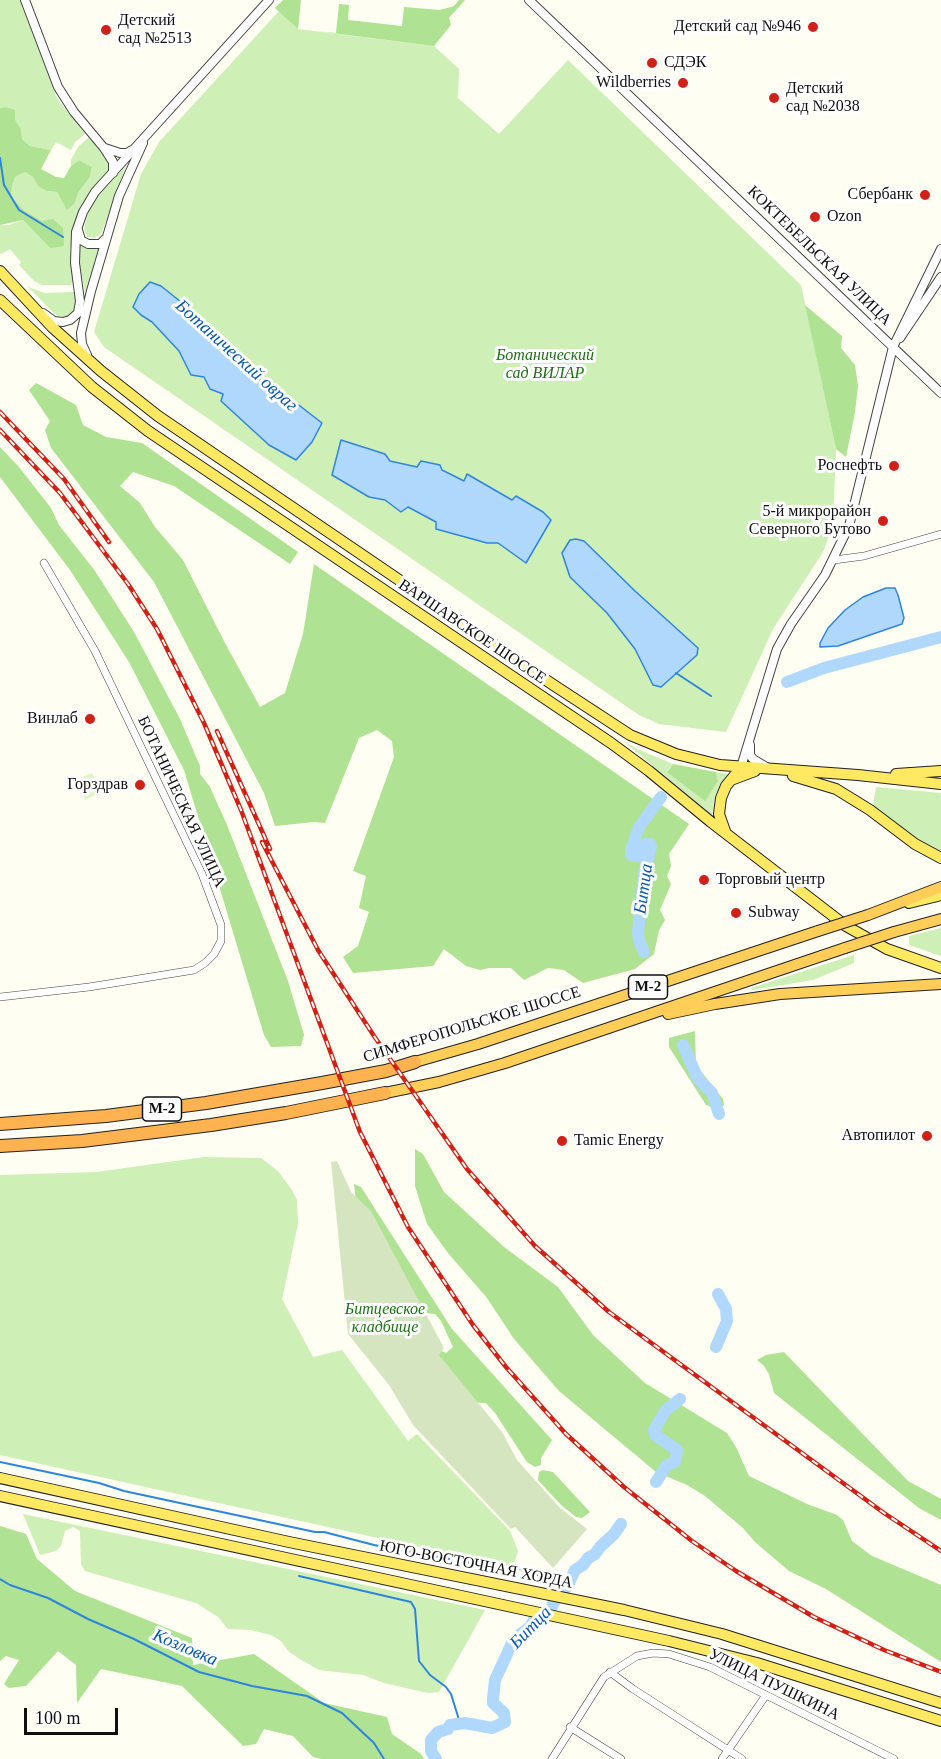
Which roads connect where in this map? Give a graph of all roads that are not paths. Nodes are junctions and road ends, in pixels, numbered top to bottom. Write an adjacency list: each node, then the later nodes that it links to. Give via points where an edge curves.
1 (25, 0): 4 (street, via 58,87)
2 (269, 0): 5 (street, via 156,123)
3 (529, 0): 15 (street, КОКТЕБЕЛЬСКАЯ УЛИЦА)
4 (107, 151): 5 (street); 6 (street); 7 (street, via 114,167)
5 (136, 151): 6 (street); 9 (street)
6 (123, 162): 7 (street)
7 (112, 174): 8 (street, via 88,202)
8 (80, 221): 9 (street, via 78,233 84,243 100,244); 13 (street, via 74,253 78,313 67,321 54,321)
9 (107, 237): 16 (street, via 81,333 84,350)
10 (941, 249): 15 (street)
11 (0, 271): 13 (main road, ВАРШАВСКОЕ ШОССЕ)
12 (941, 277): 15 (street)
13 (22, 295): 16 (main road, ВАРШАВСКОЕ ШОССЕ)
14 (0, 300): 28 (main road, ВАРШАВСКОЕ ШОССЕ, via 92,387 139,424 610,743)
15 (893, 347): 17 (street); 19 (street, КОКТЕБЕЛЬСКАЯ УЛИЦА, via 855,506)
16 (101, 371): 22 (main road, ВАРШАВСКОЕ ШОССЕ, via 193,441 620,729 675,754)
17 (941, 393)
18 (941, 534): 19 (street, via 864,556)
19 (834, 560): 21 (street, КОКТЕБЕЛЬСКАЯ УЛИЦА, via 777,650)
20 (44, 563): 36 (street, БОТАНИЧЕСКАЯ УЛИЦА, via 95,651 202,874 221,925 221,941 214,954 194,969)
21 (751, 735): 22 (street, КОКТЕБЕЛЬСКАЯ УЛИЦА); 23 (street, via 750,755)
22 (741, 767): 23 (main road, ВАРШАВСКОЕ ШОССЕ); 26 (main road)
23 (769, 769): 25 (main road, ВАРШАВСКОЕ ШОССЕ); 26 (main road); 29 (main road, via 836,789)
24 (941, 771): 25 (main road)
25 (858, 775): 27 (main road, ВАРШАВСКОЕ ШОССЕ)
26 (731, 780): 28 (main road, via 719,805)
27 (941, 784)
28 (726, 833): 34 (main road, ВАРШАВСКОЕ ШОССЕ, via 846,926 887,949)
29 (941, 858)
30 (941, 887): 32 (highway)
31 (941, 895): 32 (main road, СИМФЕРОПОЛЬСКОЕ ШОССЕ / М-2)
32 (868, 915): 38 (highway, СИМФЕРОПОЛЬСКОЕ ШОССЕ / М-2, bridge)
33 (941, 919): 37 (highway, М-2, bridge)
34 (941, 968)
35 (941, 984): 37 (highway, via 747,999)
36 (0, 997)
37 (586, 1036): 39 (highway, М-2, via 464,1075)
38 (415, 1062): 40 (highway, СИМФЕРОПОЛЬСКОЕ ШОССЕ / М-2, via 386,1071 207,1103)
39 (385, 1093): 41 (highway, М-2, via 211,1125 82,1141)
40 (0, 1124)
41 (0, 1146)
42 (0, 1478): 45 (main road, ЮГО-ВОСТОЧНАЯ ХОРДА, via 624,1610 722,1634)
43 (0, 1496): 49 (main road, ЮГО-ВОСТОЧНАЯ ХОРДА, via 756,1663)
44 (610, 1672): 46 (street, УЛИЦА ПУШКИНА, via 637,1656 669,1654 710,1667); 50 (street); 51 (street)
45 (917, 1694): 47 (main road); 48 (main road, ЮГО-ВОСТОЧНАЯ ХОРДА)
46 (766, 1695): 51 (street); 56 (street, УЛИЦА ПУШКИНА)
47 (941, 1697)
48 (941, 1703)
49 (941, 1721)
50 (570, 1727): 52 (street); 53 (street)
51 (728, 1750): 54 (street); 55 (street)
52 (552, 1759)
53 (621, 1759)
54 (722, 1759)
55 (742, 1759)
56 (894, 1759)

